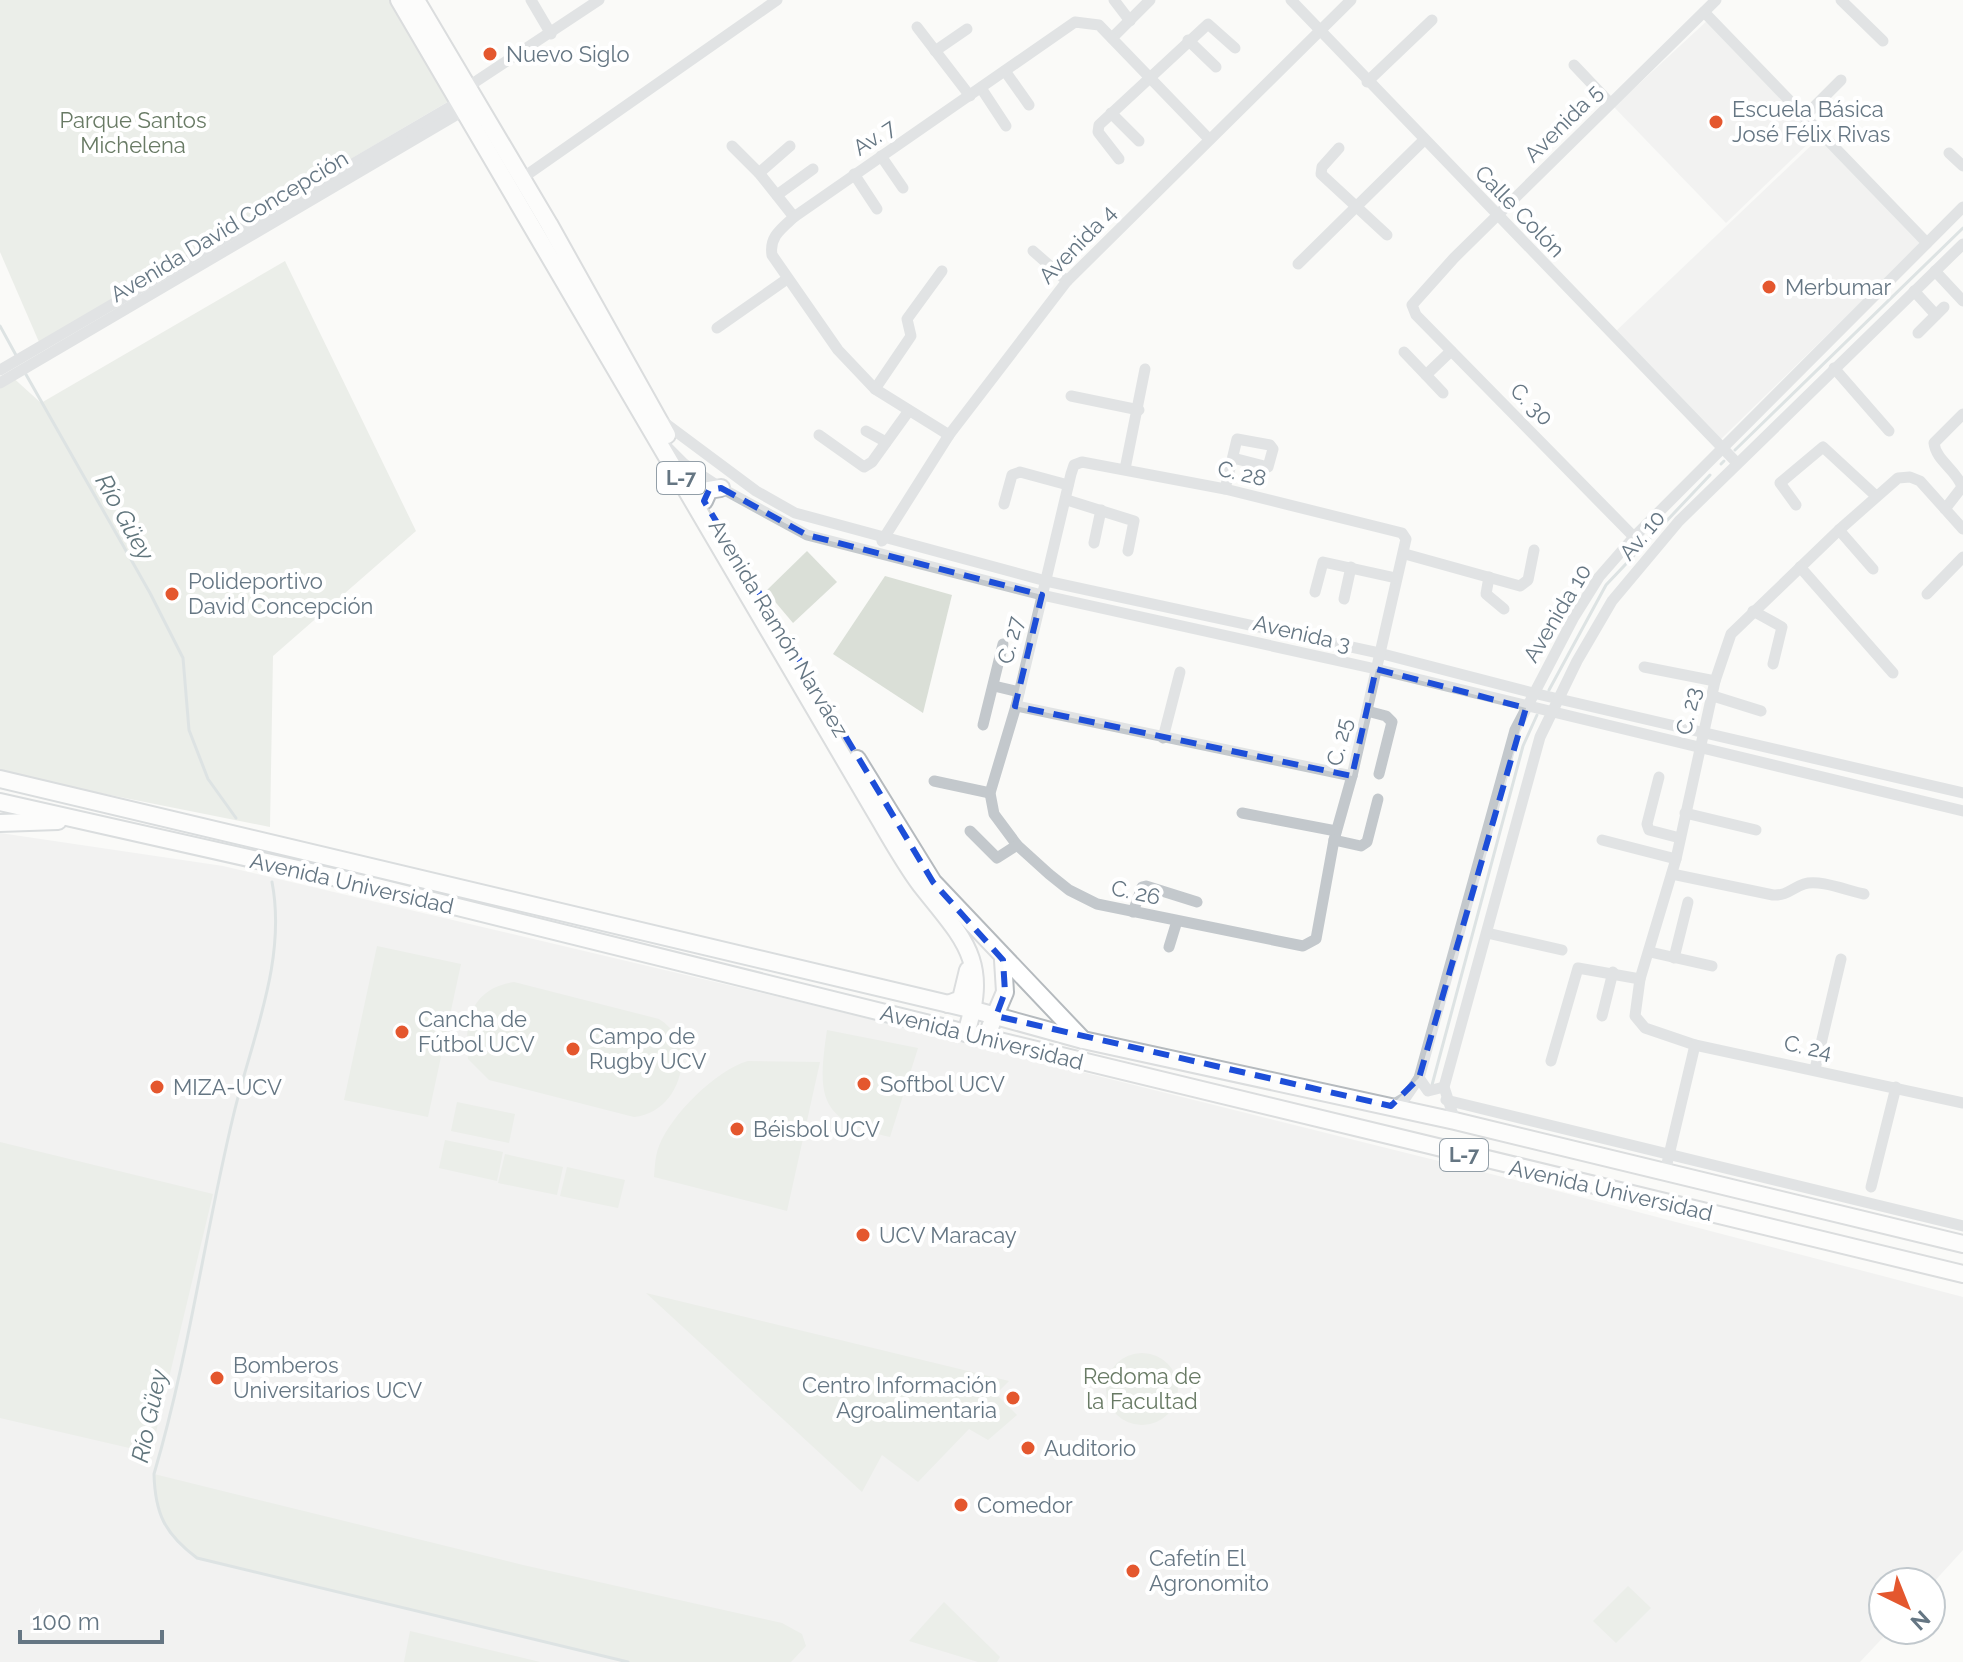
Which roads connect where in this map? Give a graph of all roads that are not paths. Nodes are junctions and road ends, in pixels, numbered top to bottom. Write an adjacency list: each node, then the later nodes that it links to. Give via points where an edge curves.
1 (399, 0): 33 (main road, Avenida Ramón Narváez / L-7)
2 (416, 0): 31 (main road, Avenida Ramón Narváez / L-7)
3 (531, 0): 18 (street)
4 (599, 0): 18 (street)
5 (777, 0): 52 (street)
6 (1114, 0): 14 (street)
7 (1150, 0): 14 (street)
8 (1291, 0): 17 (street, Calle Colón)
9 (1351, 0): 17 (street, Avenida 4)
10 (1716, 0): 12 (street, Avenida 5)
11 (1841, 0): 21 (street)
12 (1704, 12): 34 (street, Avenida 5); 37 (street)
13 (1432, 20): 29 (street)
14 (1130, 21): 19 (street)
15 (917, 27): 23 (street)
16 (967, 29): 23 (street)
17 (1319, 30): 29 (street, Calle Colón); 39 (street, Avenida 4)
18 (551, 34): 31 (street)
19 (1112, 38): 26 (street, Av. 7, via 1099,25 1075,22); 27 (street, Av. 7)
20 (1188, 40): 22 (street, via 1208,24); 25 (street); 27 (street)
21 (1883, 41)
22 (1235, 48)
23 (935, 51): 32 (street)
24 (1574, 65): 34 (street)
25 (1216, 67)
26 (1005, 71): 30 (street, Av. 7); 35 (street)
27 (1149, 78): 36 (street); 39 (street, Av. 7)
28 (1841, 80): 37 (street)
29 (1367, 82): 40 (street, Calle Colón)
30 (981, 88): 32 (street, Av. 7); 38 (street)
31 (473, 95): 33 (street, Avenida David Concepción); 33 (street); 52 (main road, Avenida Ramón Narváez / L-7)
32 (970, 96): 46 (street, Av. 7)
33 (457, 103): 78 (street, Avenida David Concepción, via 377,156); 91 (main road, Avenida Ramón Narváez / L-7)
34 (1610, 103): 59 (street, Avenida 5)
35 (1029, 105)
36 (1111, 113): 41 (street); 47 (street, via 1098,132)
37 (1804, 117): 61 (street)
38 (1006, 126)
39 (1209, 139): 68 (street, Avenida 4)
40 (1424, 140): 55 (street); 59 (street, Calle Colón)
41 (1139, 141)
42 (732, 146): 50 (street)
43 (790, 146): 50 (street)
44 (1339, 148): 55 (street, via 1321,174)
45 (1949, 153): 48 (street)
46 (881, 156): 51 (street, Av. 7); 53 (street)
47 (1119, 159)
48 (1963, 166)
49 (813, 169): 54 (street)
50 (759, 173): 54 (street)
51 (854, 174): 57 (street); 58 (street, Av. 7)
52 (521, 179): 86 (main road, Avenida Ramón Narváez / L-7)
53 (903, 188)
54 (777, 195): 58 (street)
55 (1356, 205): 60 (street); 64 (street)
56 (1963, 207): 61 (street, Avenida 10)
57 (877, 209)
58 (794, 217): 67 (street, Av. 7, via 770,245)
59 (1498, 217): 70 (street, Avenida 5); 93 (street, Calle Colón)
60 (1387, 235)
61 (1927, 243): 93 (street, Avenida 10)
62 (1963, 244): 66 (street, Av. 10)
63 (1033, 251): 68 (street)
64 (1298, 264)
65 (942, 271): 80 (street, via 907,319 911,336)
66 (1935, 271): 69 (street, Av. 10); 71 (street)
67 (787, 279): 72 (street); 80 (street, Av. 7, via 838,350)
68 (1067, 281): 90 (street, Avenida 4)
69 (1914, 291): 73 (street, via 1940,311); 76 (street, Av. 10)
70 (1417, 296): 74 (street, C. 30, via 1412,305 1416,315)
71 (1963, 301)
72 (717, 328)
73 (1918, 333)
74 (1451, 351): 79 (street); 112 (street, C. 30)
75 (1404, 352): 79 (street)
76 (1834, 368): 88 (street); 97 (street, Av. 10)
77 (1145, 369): 83 (street)
78 (4, 375)
79 (1426, 375): 81 (street)
80 (875, 389): 84 (street, Av. 7)
81 (1443, 393)
82 (1071, 396): 83 (street)
83 (1139, 410): 98 (street)
84 (908, 412): 90 (street, Av. 7); 92 (street)
85 (1963, 414): 108 (street, via 1934,443 1962,487)
86 (659, 420): 96 (main road, Avenida Ramón Narváez / L-7); 113 (street, Avenida 3, via 795,513)
87 (866, 431): 92 (street)
88 (1889, 431)
89 (819, 435): 92 (street, via 864,467)
90 (949, 435): 113 (street, Avenida 4)
91 (657, 438): 96 (street, Avenida 3); 189 (main road, Avenida Ramón Narváez / L-7, via 874,810 918,882 960,931)
92 (886, 442)
93 (1721, 447): 95 (street, Avenida 10); 97 (street, Calle Colón)
94 (1233, 458): 102 (street)
95 (1707, 462): 99 (street); 112 (street, Avenida 10)
96 (683, 463): 101 (street, Avenida 3); 105 (main road, Avenida Ramón Narváez / L-7)
97 (1737, 463): 99 (street, Av. 10)
98 (1125, 469): 100 (street, C. 28, via 1082,462 1074,465); 102 (street, C. 28)
99 (1723, 477): 145 (street, Av. 10, via 1612,601)
100 (1069, 480): 104 (street, C. 27); 106 (street, via 1020,472 1012,475)
101 (721, 488): 105 (main road, via 709,490); 118 (street, Avenida 3, via 807,535)
102 (1225, 489): 114 (street, C. 28, via 1402,533)
103 (1876, 496): 107 (street, via 1823,447 1780,483); 108 (street, C. 23, via 1898,478 1910,477); 111 (street, C. 23)
104 (1067, 500): 109 (street); 126 (street, C. 27)
105 (704, 501): 193 (main road, Avenida Ramón Narváez / L-7, via 933,882)
106 (1004, 504)
107 (1796, 505)
108 (1945, 509): 110 (street)
109 (1101, 510): 115 (street); 117 (street, via 1134,521)
110 (1963, 529)
111 (1839, 530): 122 (street, C. 23); 123 (street)
112 (1634, 537): 143 (street, Avenida 10, via 1599,577)
113 (883, 538): 118 (street, Avenida 4); 126 (street, Avenida 3)
114 (1406, 539): 119 (street, C. 25)
115 (1094, 543)
116 (1534, 550): 124 (street, via 1524,585)
117 (1128, 551)
118 (877, 552): 129 (street, Avenida 3)
119 (1405, 554): 124 (street); 125 (street, C. 25)
120 (1963, 557): 128 (street)
121 (1351, 567): 125 (street); 127 (street, via 1323,562); 130 (street)
122 (1800, 567): 132 (street, C. 23); 139 (street)
123 (1873, 569)
124 (1489, 577): 131 (street, via 1486,594)
125 (1396, 578): 134 (street, C. 25)
126 (1046, 581): 129 (street, C. 27); 134 (street, Avenida 3)
127 (1315, 592)
128 (1927, 594)
129 (1042, 595): 137 (street, Avenida 3); 142 (street, C. 27)
130 (1344, 599)
131 (1504, 609)
132 (1753, 611): 135 (street, via 1782,627); 140 (street, C. 23, via 1731,634)
133 (1003, 644): 141 (street)
134 (1379, 653): 137 (street, C. 25); 143 (street, Avenida 3)
135 (1773, 664)
136 (1644, 667): 140 (street)
137 (1376, 669): 147 (street, Avenida 3); 148 (street, C. 25)
138 (1180, 672): 153 (street)
139 (1893, 673)
140 (1715, 681): 144 (street, C. 23)
141 (994, 686): 142 (street); 151 (street)
142 (1019, 692): 146 (street, C. 27)
143 (1533, 693): 145 (street, Avenida 3); 147 (street, Avenida 10)
144 (1713, 696): 149 (street); 152 (street, C. 23)
145 (1559, 698): 150 (street, Av. 10); 152 (street, Avenida 3)
146 (1016, 706): 153 (street); 160 (street, C. 27)
147 (1526, 708): 150 (street, Avenida 3); 208 (street, Avenida 10, via 1515,730)
148 (1367, 711): 155 (street, via 1392,722); 156 (street, C. 25)
149 (1761, 711)
150 (1552, 713): 154 (street, Avenida 3); 185 (street, Av. 10, via 1540,737)
151 (983, 725)
152 (1703, 734): 154 (street, C. 23); 161 (street, Avenida 3)
153 (1163, 738): 156 (street)
154 (1699, 750): 164 (street, Avenida 3); 166 (street, C. 23)
155 (1379, 774)
156 (1352, 776): 172 (street, C. 25)
157 (1659, 777): 173 (street, via 1649,830)
158 (0, 779): 177 (main road, Avenida Universidad)
159 (934, 781): 160 (street)
160 (990, 793): 167 (street, C. 27)
161 (1963, 793)
162 (1378, 799): 172 (street, via 1367,842 1361,846)
163 (0, 802): 168 (main road, Avenida Universidad)
164 (1963, 811)
165 (1242, 813): 172 (street)
166 (1685, 813): 170 (street); 173 (street, C. 23)
167 (994, 814): 175 (street, C. 26)
168 (74, 819): 169 (main road); 179 (main road, Avenida Universidad)
169 (0, 823)
170 (1756, 830)
171 (970, 831): 175 (street, via 997,858)
172 (1335, 836): 186 (street, C. 25, via 1316,939)
173 (1680, 838): 176 (street, C. 23)
174 (1602, 840): 176 (street)
175 (1017, 845): 183 (street, C. 26, via 1069,890 1097,904)
176 (1676, 859): 178 (street, C. 23)
177 (379, 867): 179 (main road); 197 (main road, Avenida Universidad)
178 (1672, 874): 180 (street, via 1782,896 1814,883); 190 (street, C. 23)
179 (373, 886): 202 (main road, Avenida Universidad)
180 (1864, 894)
181 (1197, 902): 183 (street, via 1146,886)
182 (1688, 902): 191 (street)
183 (1133, 912): 184 (street, C. 26)
184 (1177, 921): 186 (street, C. 26); 187 (street)
185 (1487, 933): 188 (street); 209 (street, Av. 10)
186 (1303, 946)
187 (1169, 947)
188 (1562, 950)
189 (969, 952): 197 (main road, via 966,988 961,999); 198 (main road, Avenida Ramón Narváez / L-7, via 976,980)
190 (1650, 952): 191 (street); 196 (street, C. 23)
191 (1674, 958): 194 (street)
192 (1841, 959): 207 (street)
193 (1003, 960): 199 (main road, via 1005,992); 204 (main road, Avenida Ramón Narváez)
194 (1712, 966)
195 (1613, 972): 196 (street); 200 (street); 206 (street, via 1575,971)
196 (1640, 979): 201 (street, C. 23, via 1635,1016)
197 (948, 1004): 198 (main road, Avenida Universidad)
198 (974, 1010): 199 (main road, Avenida Universidad / L-7); 202 (main road, Avenida Ramón Narváez / L-7)
199 (996, 1016): 203 (main road); 204 (main road, Avenida Universidad / L-7)
200 (1602, 1016)
201 (1645, 1028): 205 (street, C. 24)
202 (966, 1033): 203 (main road, Avenida Universidad / L-7)
203 (985, 1039): 220 (main road, Avenida Universidad / L-7)
204 (1083, 1040): 213 (main road, Avenida Universidad / L-7)
205 (1695, 1045): 207 (street, C. 24); 215 (street)
206 (1551, 1061)
207 (1815, 1069): 210 (street, C. 24)
208 (1419, 1078): 209 (street, via 1428,1091); 213 (street, Avenida 10, via 1406,1097)
209 (1444, 1087): 211 (street, Av. 10)
210 (1896, 1087): 212 (street, C. 24); 217 (street)
211 (1446, 1100): 214 (street, Av. 10); 215 (street)
212 (1963, 1103)
213 (1391, 1106): 214 (main road, Avenida Universidad / L-7)
214 (1455, 1121): 216 (main road, Avenida Universidad / L-7)
215 (1669, 1153): 216 (street); 218 (street)
216 (1665, 1172): 219 (main road, Avenida Universidad / L-7)
217 (1871, 1187)
218 (1963, 1226)
219 (1963, 1244)
220 (1963, 1274)

